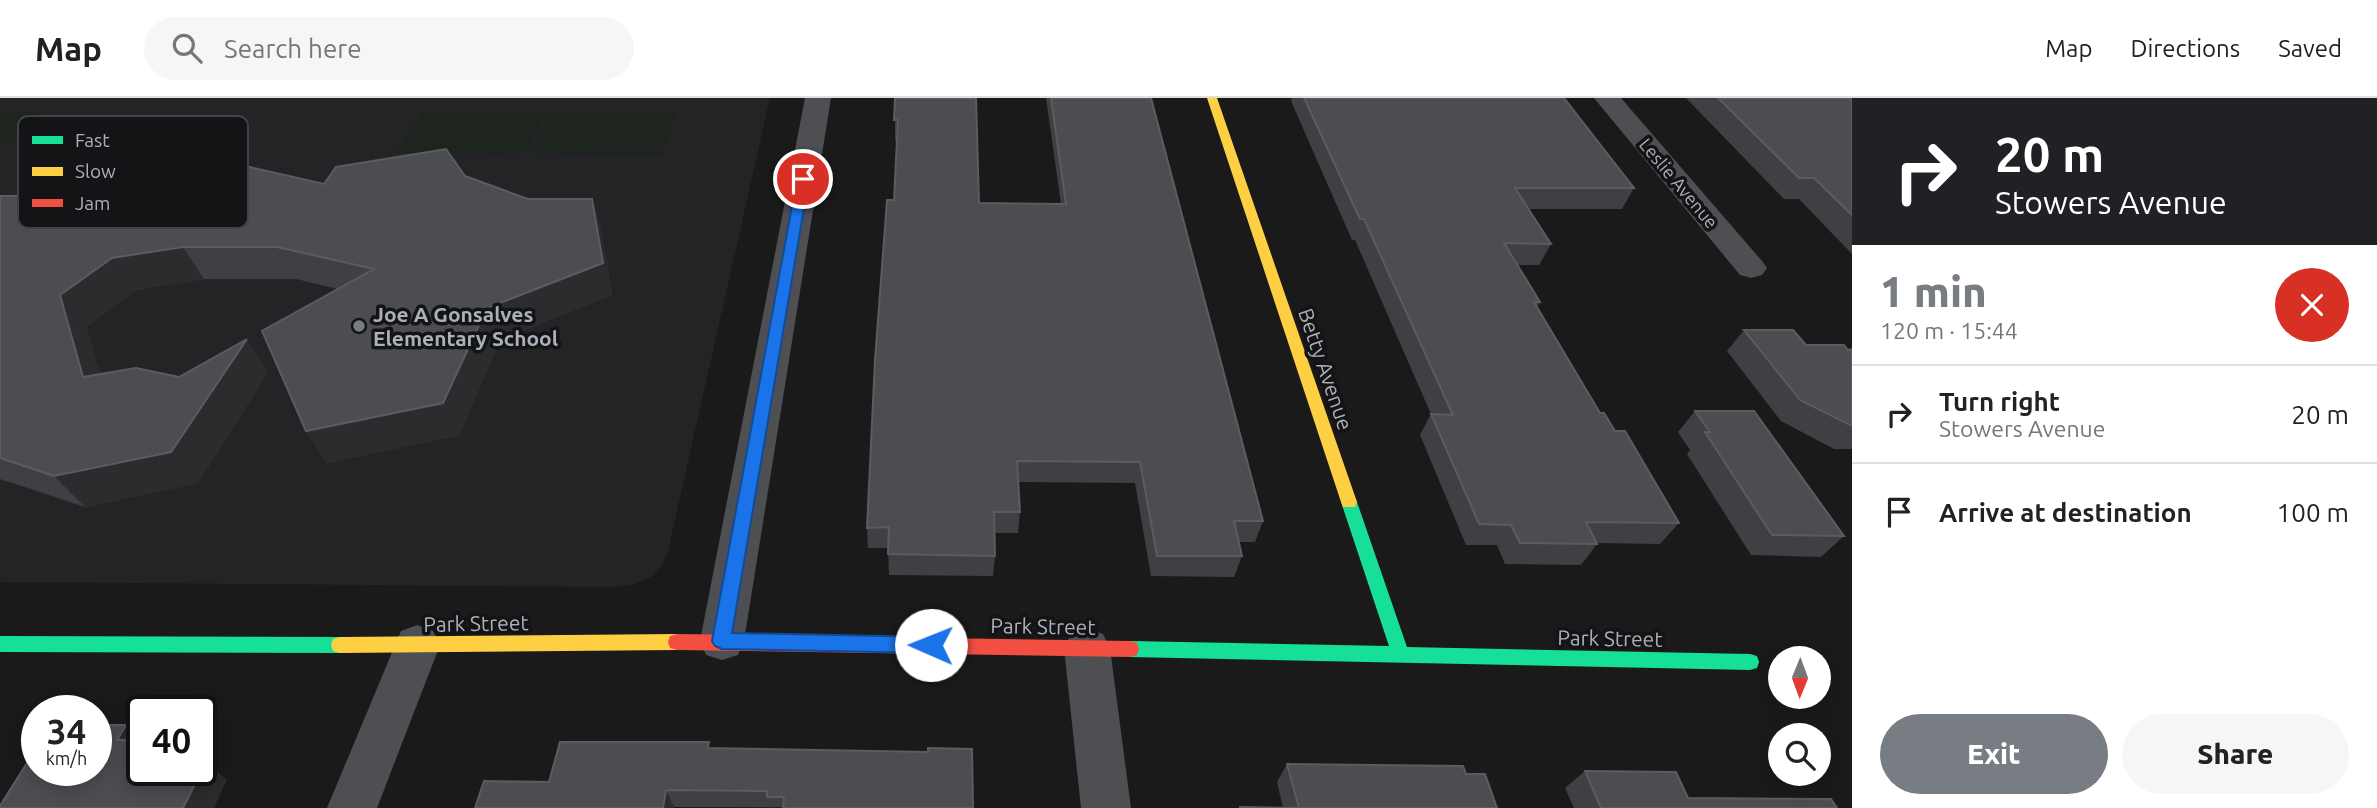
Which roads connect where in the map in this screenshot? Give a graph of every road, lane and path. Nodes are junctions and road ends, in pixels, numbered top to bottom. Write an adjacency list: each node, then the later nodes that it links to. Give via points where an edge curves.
1 (818, 98): 5 (street)
2 (1212, 98): 9 (street, Betty Avenue)
3 (1607, 98): 4 (street, Leslie Avenue)
4 (1751, 268)
5 (722, 641): 7 (street, Park Street); 8 (street, Park Street)
6 (0, 644): 7 (street, Park Street)
7 (417, 645): 11 (street)
8 (1087, 648): 9 (street, Park Street); 12 (street)
9 (1400, 653): 10 (street, Park Street)
10 (1750, 662)
11 (352, 808)
12 (1106, 808)

